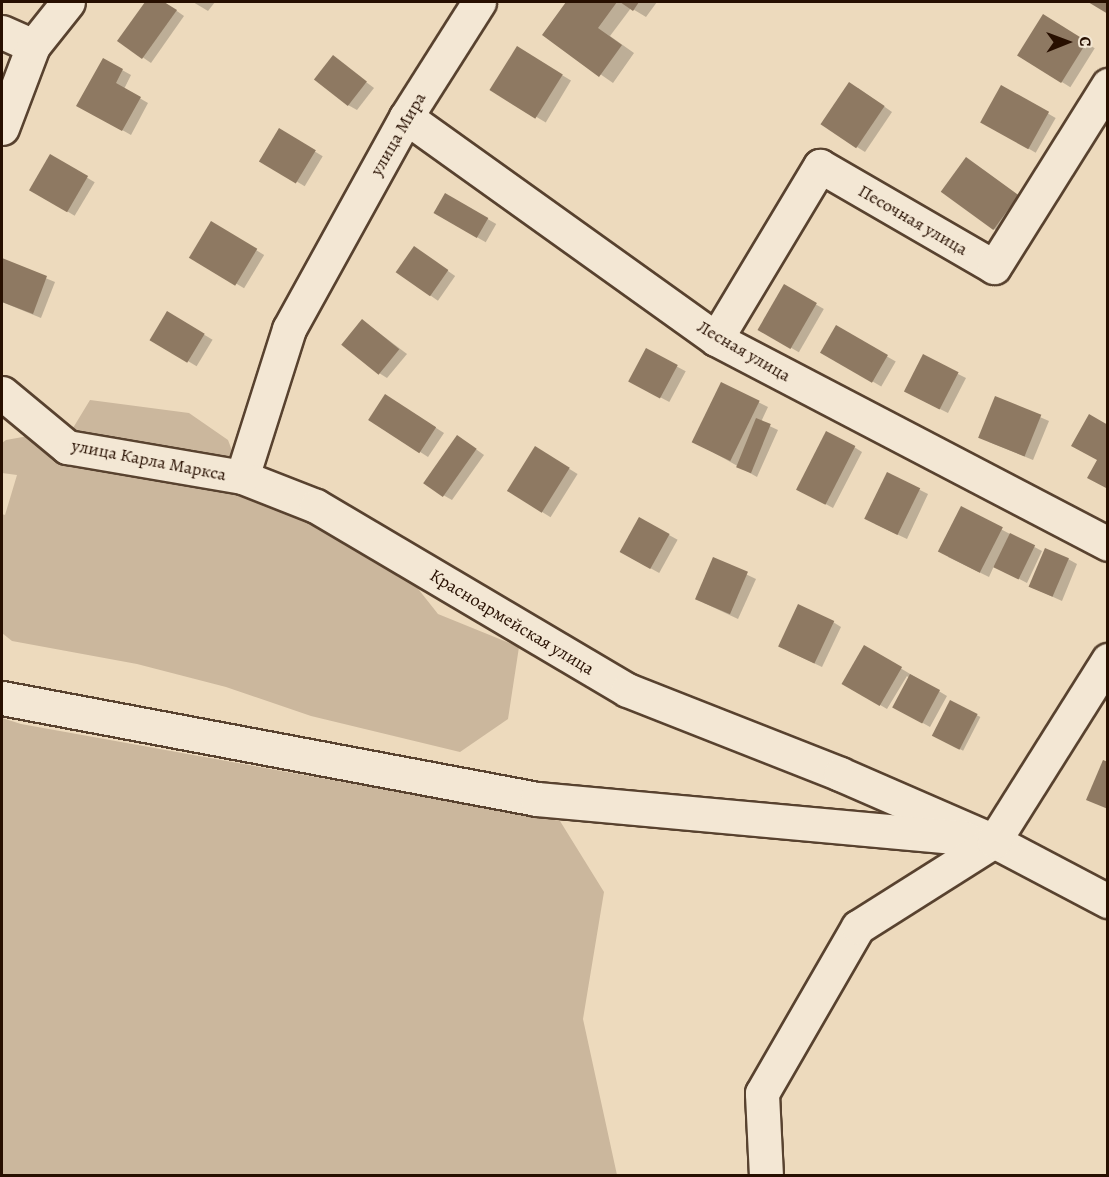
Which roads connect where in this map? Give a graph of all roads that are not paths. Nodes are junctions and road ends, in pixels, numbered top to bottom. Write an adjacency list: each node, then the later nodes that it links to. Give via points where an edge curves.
1 (68, 2): 4 (street)
2 (479, 2): 6 (street, улица Мира)
3 (2, 32): 4 (street)
4 (33, 46): 7 (street)
5 (1107, 85): 8 (street, Песочная улица, via 994,267 820,166)
6 (406, 117): 8 (street, Лесная улица); 10 (street, улица Мира, via 289,329)
7 (2, 128)
8 (716, 339): 11 (street, Лесная улица)
9 (2, 393): 10 (street, улица Карла Маркса, via 67,447)
10 (242, 477): 14 (street, Красноармейская улица, via 315,506 627,690 840,774)
11 (1107, 544)
12 (1107, 660): 14 (street)
13 (2, 698): 14 (street, via 537,799)
14 (994, 841): 15 (street, Красноармейская улица); 16 (street, via 858,927 762,1093)
15 (1107, 901)
16 (766, 1176)

